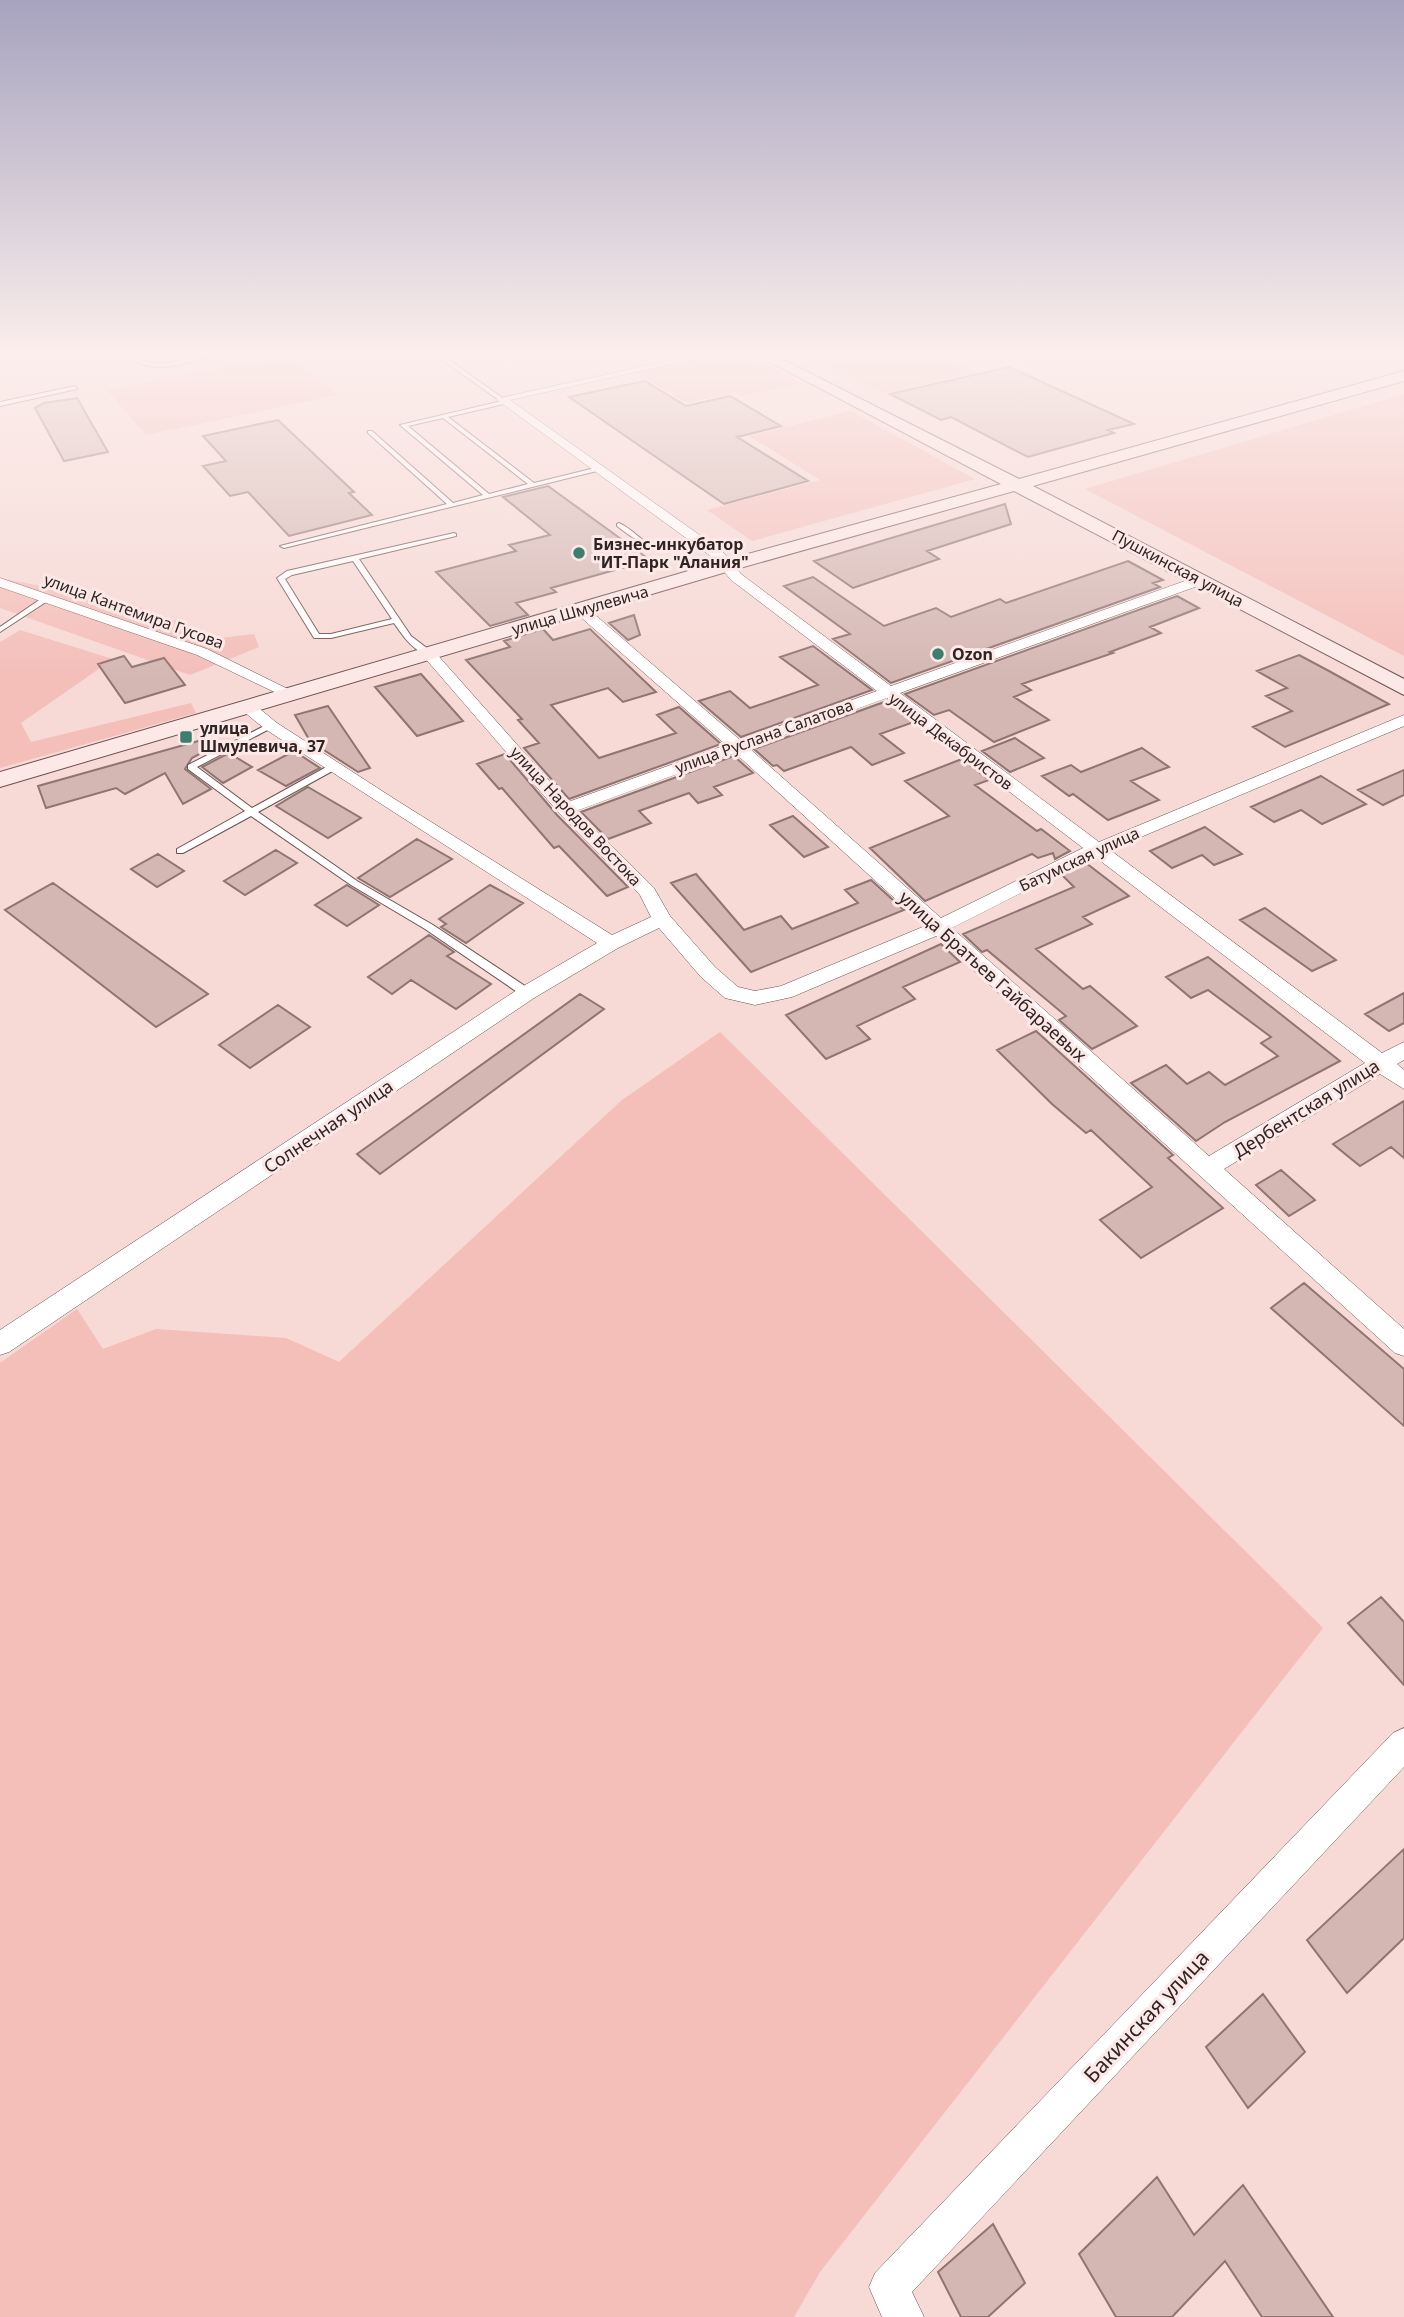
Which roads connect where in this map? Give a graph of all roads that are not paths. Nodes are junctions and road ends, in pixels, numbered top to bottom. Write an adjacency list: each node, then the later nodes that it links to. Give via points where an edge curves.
1 (405, 463): 11 (lane)
2 (448, 463): 10 (lane)
3 (505, 463): 8 (lane)
4 (591, 463): 7 (street, улица Декабристов)
5 (975, 463): 9 (main road, Пушкинская улица)
6 (1102, 463): 9 (main road, улица Шмулевича)
7 (599, 469): 8 (lane); 14 (street, улица Декабристов)
8 (533, 485): 10 (lane)
9 (1018, 485): 17 (main road, улица Шмулевича); 18 (main road, Пушкинская улица)
10 (488, 496): 11 (lane)
11 (453, 505): 15 (lane)
12 (619, 525): 14 (lane, via 655,550)
13 (454, 535): 16 (lane)
14 (700, 541): 17 (street, улица Декабристов)
15 (284, 546)
16 (355, 558): 22 (lane); 22 (lane, via 290,573 281,581 317,636)
17 (726, 566): 21 (main road, улица Шмулевича); 26 (street, улица Декабристов)
18 (1201, 580): 25 (main road, Пушкинская улица); 26 (street, улица Руслана Салатова)
19 (0, 582): 20 (street, улица Кантемира Гусова)
20 (48, 598): 23 (lane); 27 (street, улица Кантемира Гусова, via 202,652)
21 (581, 610): 24 (main road, улица Шмулевича); 31 (street, улица Братьев Гайбараевых)
22 (397, 620): 24 (lane, via 408,638)
23 (0, 630)
24 (429, 654): 27 (main road, улица Шмулевича); 34 (street, улица Народов Востока)
25 (1404, 688)
26 (885, 691): 31 (street, улица Руслана Салатова); 36 (street, улица Декабристов)
27 (292, 695): 28 (main road, улица Шмулевича)
28 (249, 708): 30 (street); 33 (main road, улица Шмулевича)
29 (1404, 720): 36 (street, Батумская улица)
30 (271, 726): 32 (street); 35 (lane, via 191,767)
31 (738, 747): 34 (street, улица Руслана Салатова); 39 (street, улица Братьев Гайбараевых)
32 (333, 767): 35 (lane); 40 (street)
33 (0, 780)
34 (565, 809): 38 (street, улица Народов Востока, via 647,892)
35 (250, 811): 37 (lane); 41 (lane)
36 (1098, 849): 39 (street, Батумская улица); 44 (street, улица Декабристов)
37 (180, 851)
38 (662, 919): 40 (street, Солнечная улица); 42 (street, улица Народов Востока, via 732,993)
39 (939, 927): 42 (street, Батумская улица, via 785,992); 46 (street, улица Братьев Гайбараевых)
40 (611, 943): 41 (street, Солнечная улица)
41 (527, 993): 47 (street, Солнечная улица)
42 (755, 998)
43 (1404, 1049): 44 (street, Дербентская улица)
44 (1379, 1063): 45 (street, улица Декабристов); 46 (street, Дербентская улица)
45 (1404, 1081)
46 (1208, 1168): 48 (street, улица Братьев Гайбараевых)
47 (0, 1344)
48 (1404, 1345)
49 (1401, 1754): 50 (street, Бакинская улица)
50 (896, 2302)

